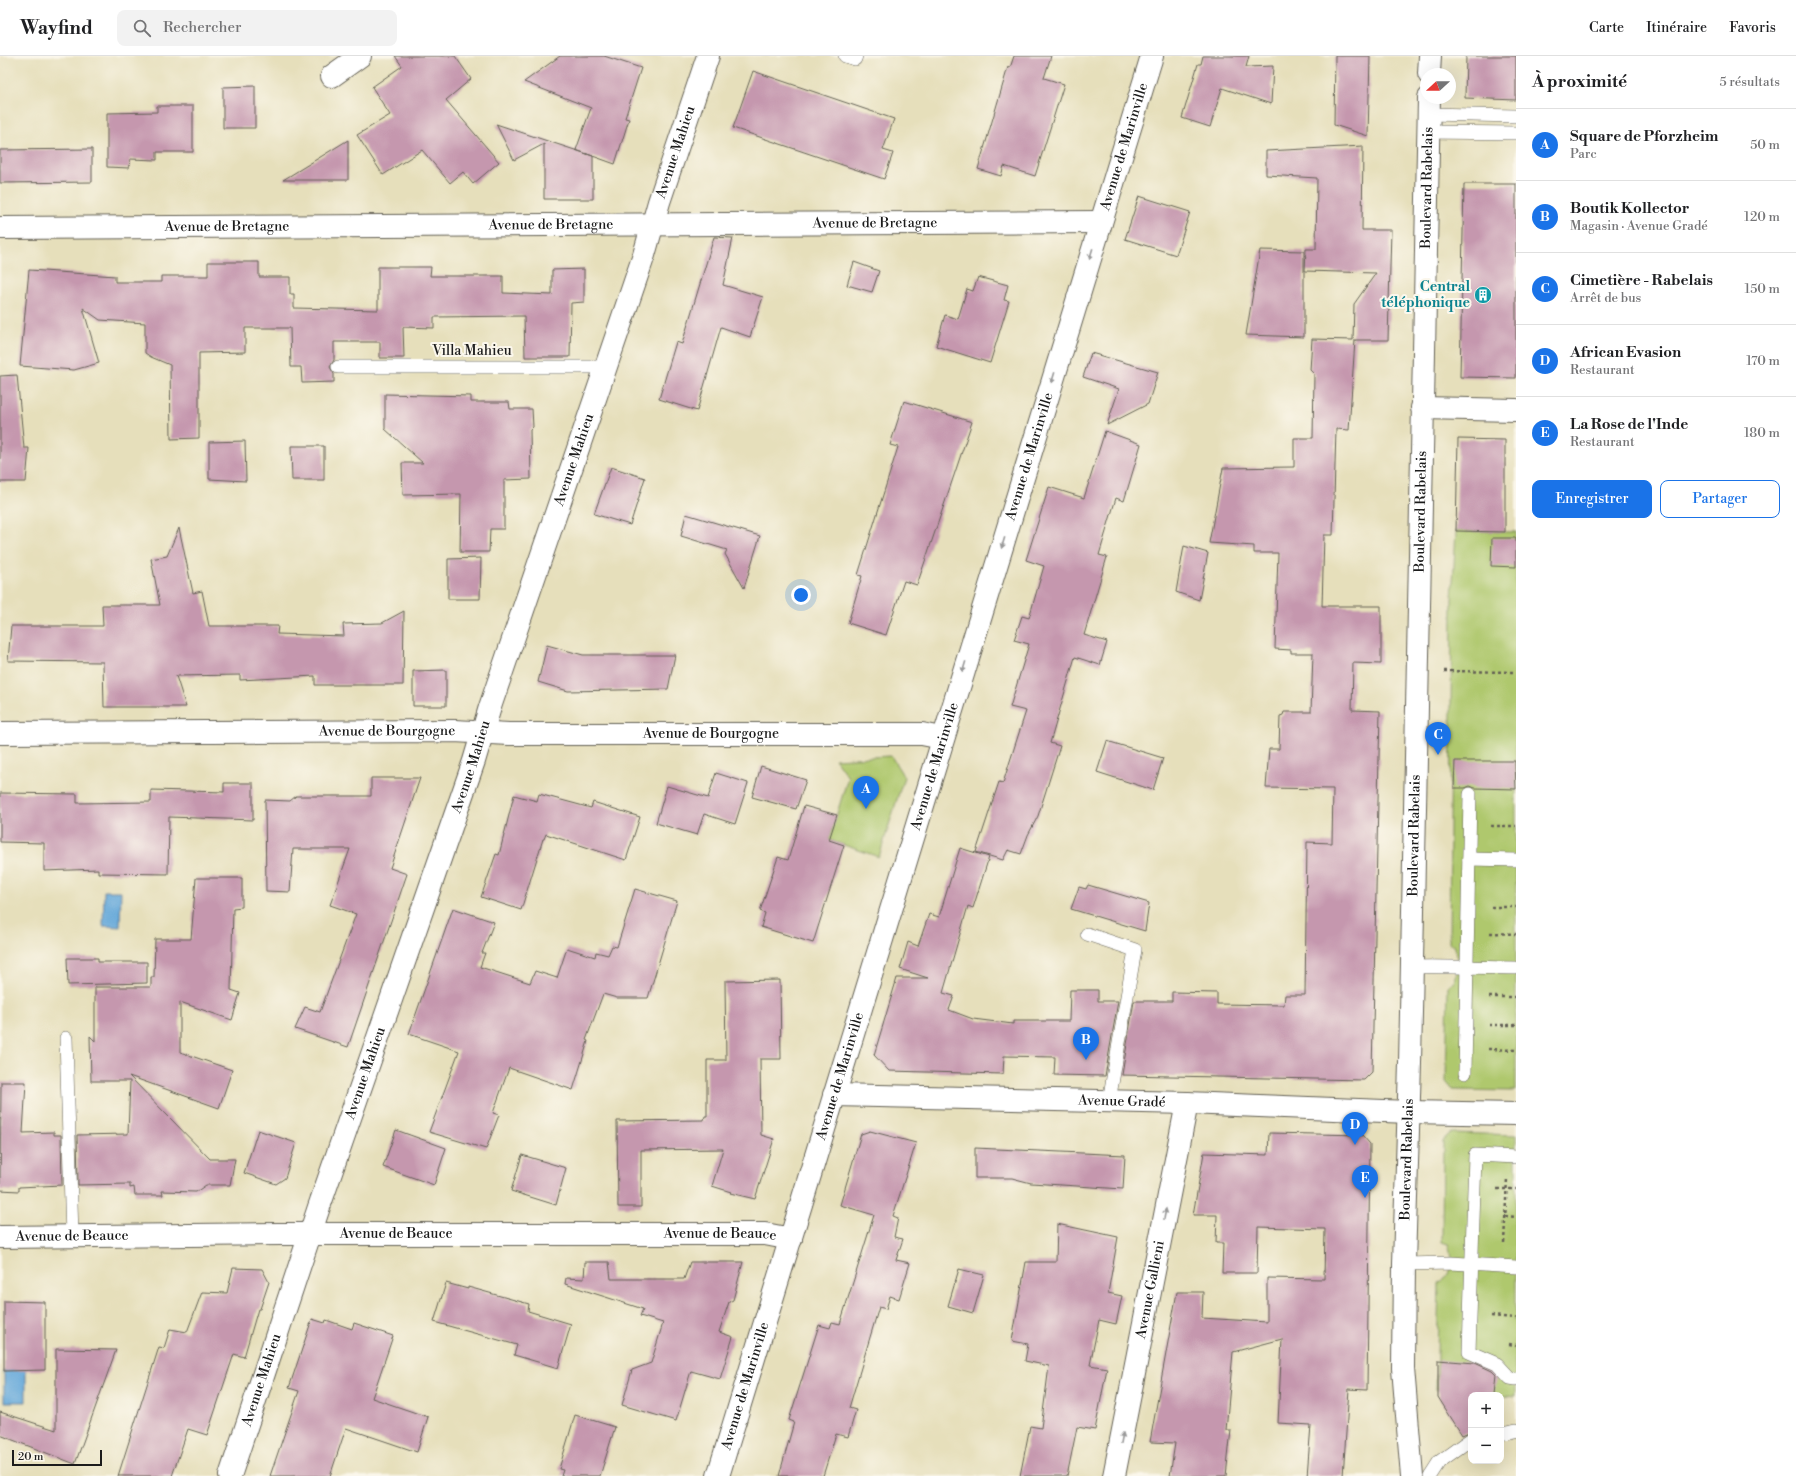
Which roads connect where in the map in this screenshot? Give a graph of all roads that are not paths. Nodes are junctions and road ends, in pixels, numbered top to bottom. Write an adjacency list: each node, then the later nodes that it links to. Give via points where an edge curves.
1 (360, 56): 8 (street)
2 (708, 56): 13 (street, Avenue Mahieu)
3 (845, 56): 4 (lane, via 855,59)
4 (856, 56)
5 (1152, 56): 12 (street, Avenue de Marinville)
6 (1430, 56): 7 (street)
7 (1429, 68)
8 (332, 76)
9 (1428, 115): 10 (lane); 11 (lane); 17 (street, Boulevard Rabelais)
10 (1516, 116)
11 (1516, 134)
12 (1101, 222): 13 (street, Avenue de Bretagne); 21 (street, Avenue de Marinville, one-way to 21)
13 (653, 225): 14 (street, Avenue de Bretagne); 15 (street, Avenue Mahieu)
14 (0, 228)
15 (606, 366): 16 (lane, Villa Mahieu); 19 (street, Avenue Mahieu)
16 (338, 367)
17 (1422, 408): 18 (street); 26 (street, Boulevard Rabelais)
18 (1516, 410)
19 (483, 732): 20 (street, Avenue de Bourgogne); 21 (street, Avenue de Bourgogne, via 922,734); 37 (street, Avenue Mahieu)
20 (0, 733)
21 (942, 738): 31 (street, Avenue de Marinville)
22 (1470, 794): 23 (lane)
23 (1469, 859): 24 (lane); 27 (lane)
24 (1516, 860)
25 (1087, 934): 32 (lane, via 1134,950)
26 (1411, 967): 27 (lane); 34 (street, Boulevard Rabelais)
27 (1467, 967): 28 (lane); 30 (lane)
28 (1516, 968)
29 (66, 1038): 38 (lane)
30 (1465, 1073)
31 (834, 1095): 32 (street, Avenue Gradé); 40 (street, Avenue de Marinville)
32 (1109, 1101): 33 (street, Avenue Gradé)
33 (1187, 1103): 34 (street, Avenue Gradé); 50 (street, Avenue Gallieni, one-way to 33)
34 (1409, 1112): 35 (street, Avenue Gradé); 41 (street, Boulevard Rabelais)
35 (1516, 1114)
36 (1516, 1157): 42 (lane, via 1475,1155)
37 (311, 1234): 38 (street, Avenue de Beauce); 40 (street, Avenue de Beauce, via 765,1234); 48 (street, Avenue Mahieu)
38 (72, 1236): 39 (street, Avenue de Beauce)
39 (0, 1237)
40 (791, 1239): 49 (street, Avenue de Marinville)
41 (1404, 1264): 42 (lane); 51 (street, Boulevard Rabelais, via 1402,1368)
42 (1472, 1264): 43 (lane); 44 (lane, via 1470,1352 1497,1364 1510,1378)
43 (1516, 1267)
44 (1516, 1378)
45 (1516, 1431): 46 (lane)
46 (1504, 1433)
47 (1468, 1441): 52 (lane, via 1439,1462)
48 (230, 1476)
49 (718, 1476)
50 (1114, 1476)
51 (1412, 1476)
52 (1430, 1476)

